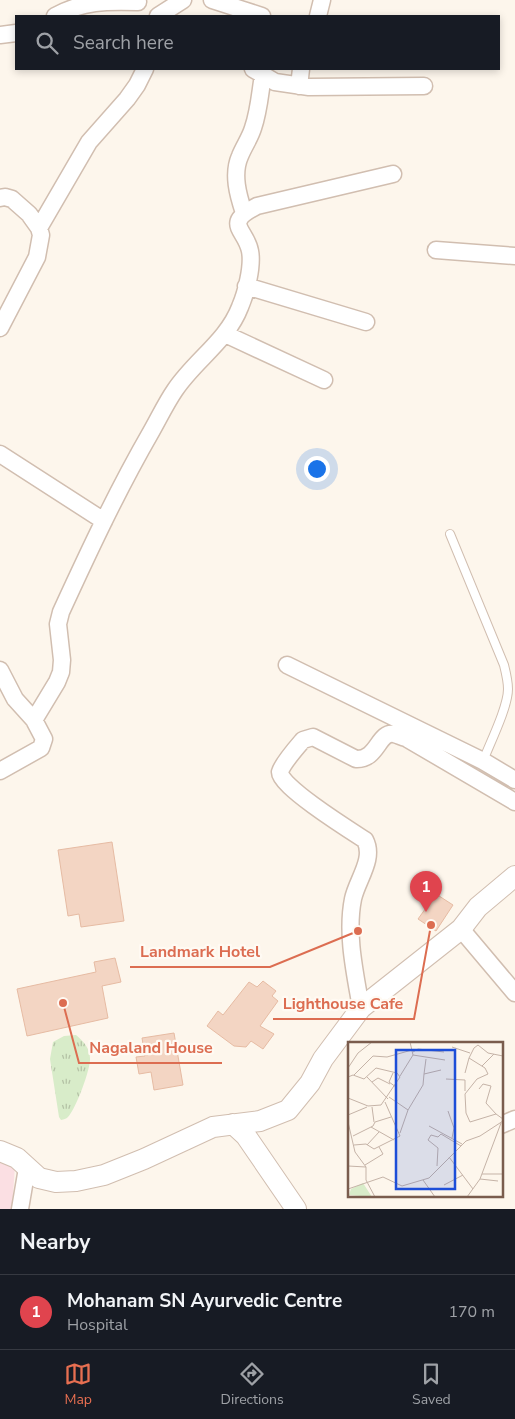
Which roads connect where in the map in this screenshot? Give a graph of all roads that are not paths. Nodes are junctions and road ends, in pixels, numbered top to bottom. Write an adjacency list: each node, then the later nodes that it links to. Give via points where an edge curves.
1 (184, 0): 7 (street)
2 (212, 0): 8 (street)
3 (322, 0): 9 (street)
4 (138, 1): 5 (street, via 100,1); 6 (street)
5 (57, 15)
6 (147, 15)
7 (160, 15)
8 (259, 15)
9 (318, 15)
10 (15, 33): 11 (street)
11 (0, 35)
12 (144, 70): 20 (street, via 127,99 89,142)
13 (301, 70): 15 (street)
14 (258, 72): 15 (street, via 275,82); 19 (street, via 257,116 237,168 238,195)
15 (299, 86): 16 (street)
16 (424, 86)
17 (393, 174): 19 (street, via 257,206)
18 (0, 198): 20 (street, via 12,199)
19 (244, 213): 23 (street, via 238,228 250,250)
20 (39, 228): 25 (street, via 37,257)
21 (436, 250): 22 (street)
22 (515, 256)
23 (246, 286): 24 (street); 26 (street, via 240,307)
24 (366, 322)
25 (1, 325)
26 (225, 334): 27 (street); 29 (street, via 174,390)
27 (324, 380)
28 (0, 454): 29 (street)
29 (104, 521): 33 (street, via 61,612 58,624 61,672)
30 (450, 534): 34 (lane, via 504,665 507,680 505,705)
31 (287, 665): 34 (street)
32 (0, 670): 33 (street, via 15,699)
33 (34, 720): 35 (street, via 44,739 41,748)
34 (483, 761): 36 (street)
35 (0, 771)
36 (515, 780)
37 (515, 802): 41 (street, via 406,738 393,734 387,735 364,759 356,759 313,737 303,740 280,771 281,778 304,799 365,840 369,848 368,860 356,886 350,919)
38 (515, 876): 39 (street, via 478,908)
39 (461, 929): 40 (street); 41 (street)
40 (515, 993)
41 (361, 1008): 43 (street, via 288,1110 260,1121)
42 (515, 1119): 44 (street)
43 (233, 1124): 46 (street, via 214,1127 104,1175 76,1181 56,1182 39,1178); 48 (street, via 246,1136)
44 (502, 1125)
45 (0, 1151): 46 (street, via 17,1158)
46 (27, 1168): 47 (street)
47 (20, 1209)
48 (296, 1209)

